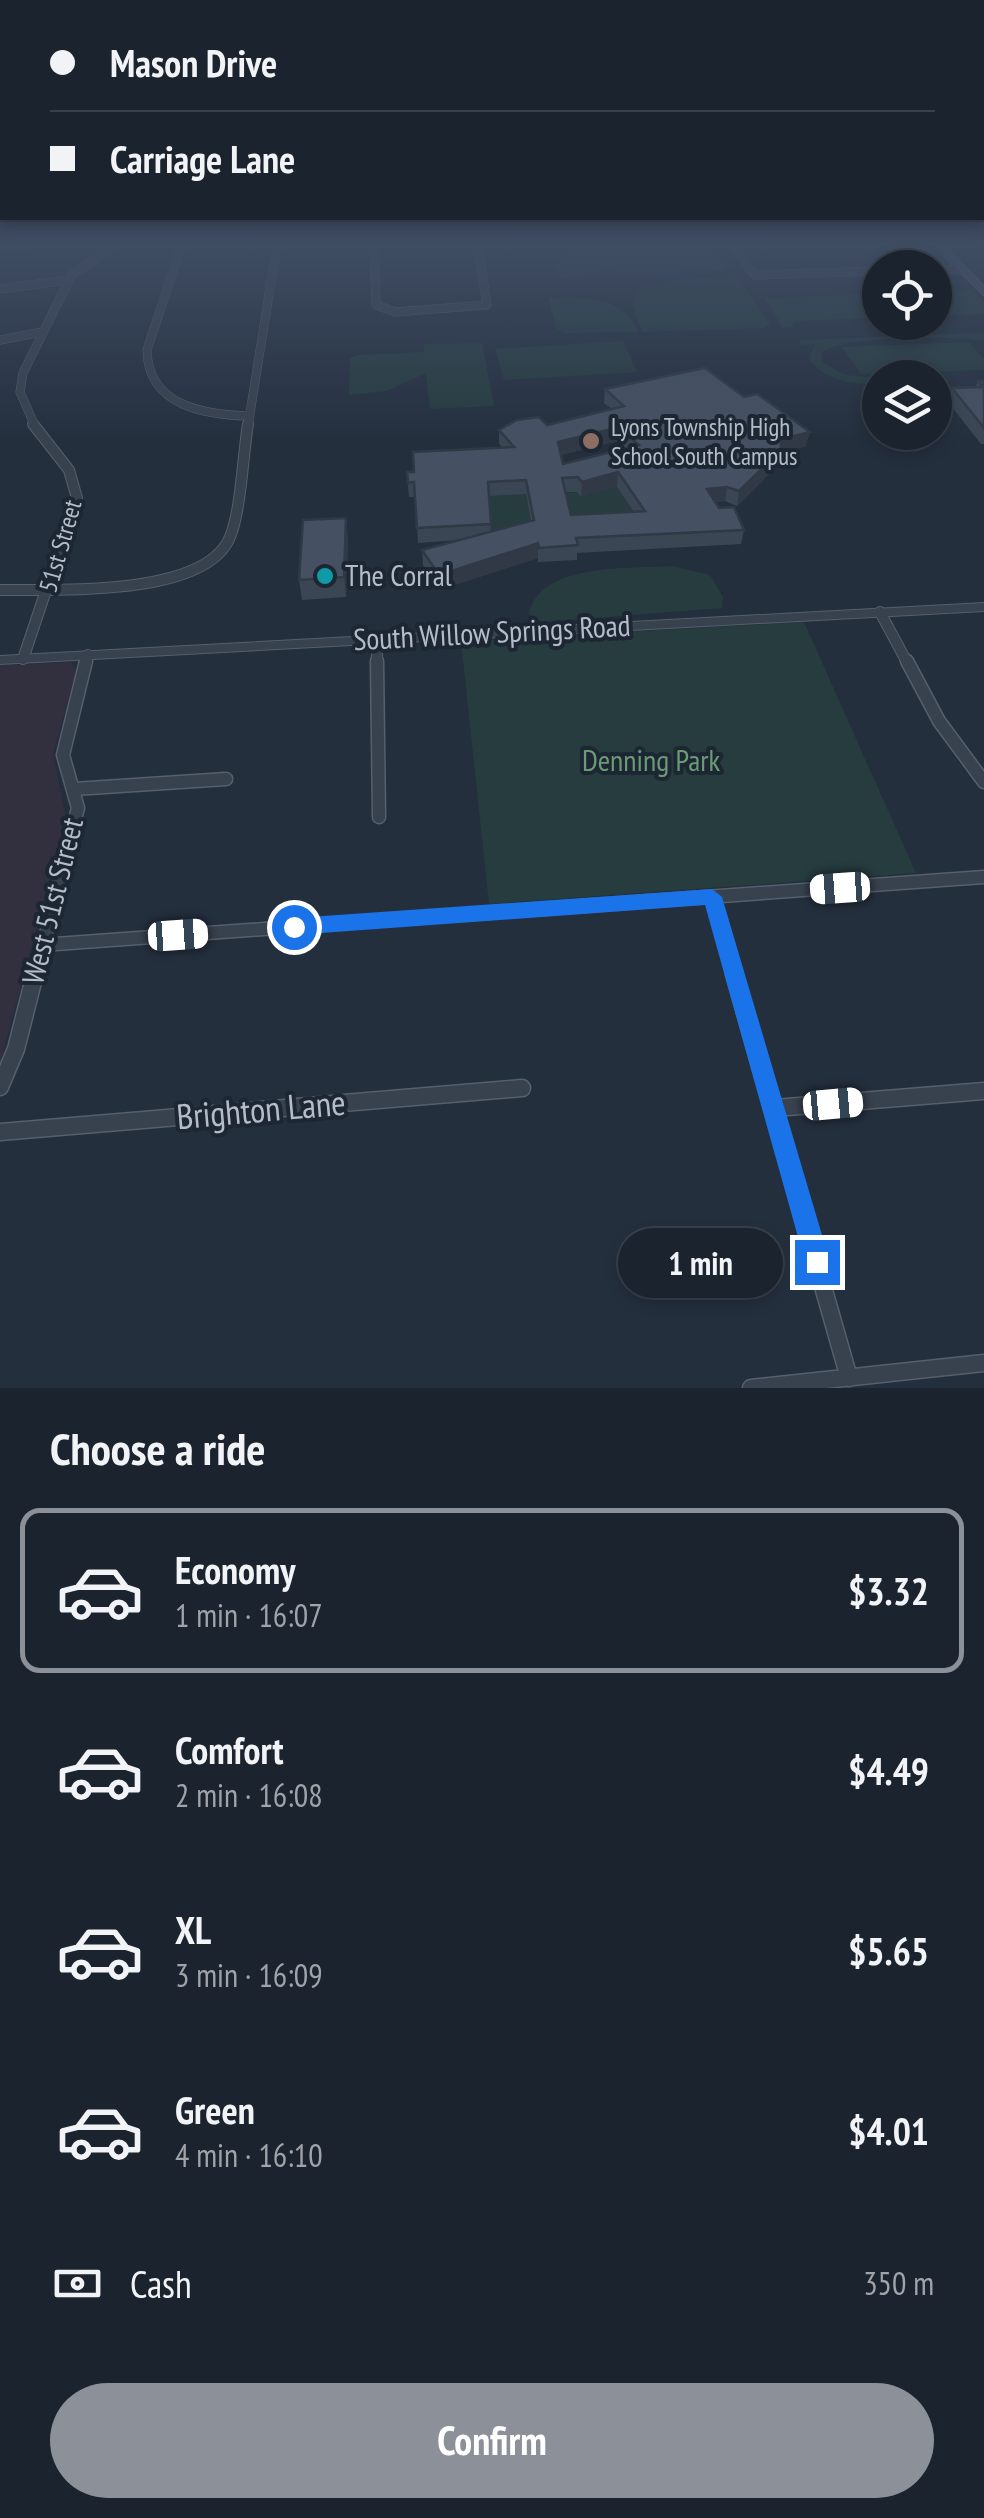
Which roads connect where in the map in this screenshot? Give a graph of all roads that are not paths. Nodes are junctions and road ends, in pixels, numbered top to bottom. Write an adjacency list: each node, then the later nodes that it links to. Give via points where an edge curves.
1 (54, 309): 6 (street, 51st Street)
2 (161, 309): 8 (street, via 147,368 165,394 216,416)
3 (266, 309): 8 (street)
4 (382, 309): 5 (street)
5 (473, 309)
6 (42, 332): 7 (street); 9 (street, 51st Street, via 20,392 30,420 69,470 77,498)
7 (0, 340)
8 (250, 416): 9 (street, via 230,538 220,555 168,580)
9 (48, 588): 10 (street); 15 (street, 51st Street)
10 (0, 590)
11 (984, 606): 12 (street, South Willow Springs Road)
12 (880, 612): 13 (street, South Willow Springs Road); 18 (street, via 939,722)
13 (377, 640): 14 (street, South Willow Springs Road); 20 (street)
14 (88, 655): 15 (street, South Willow Springs Road); 19 (street, West 51st Street, via 63,755)
15 (23, 659): 16 (street, South Willow Springs Road)
16 (0, 660)
17 (226, 779): 19 (street)
18 (984, 782)
19 (74, 789): 23 (street, West 51st Street, via 78,808)
20 (380, 817)
21 (984, 877): 22 (street)
22 (712, 897): 23 (street); 27 (street)
23 (42, 945): 24 (street, West 51st Street)
24 (0, 1087)
25 (522, 1088): 28 (street, Brighton Lane)
26 (984, 1091): 27 (street)
27 (775, 1108): 30 (street)
28 (0, 1132)
29 (984, 1363): 30 (street)
30 (849, 1378): 31 (street)
31 (751, 1388)

